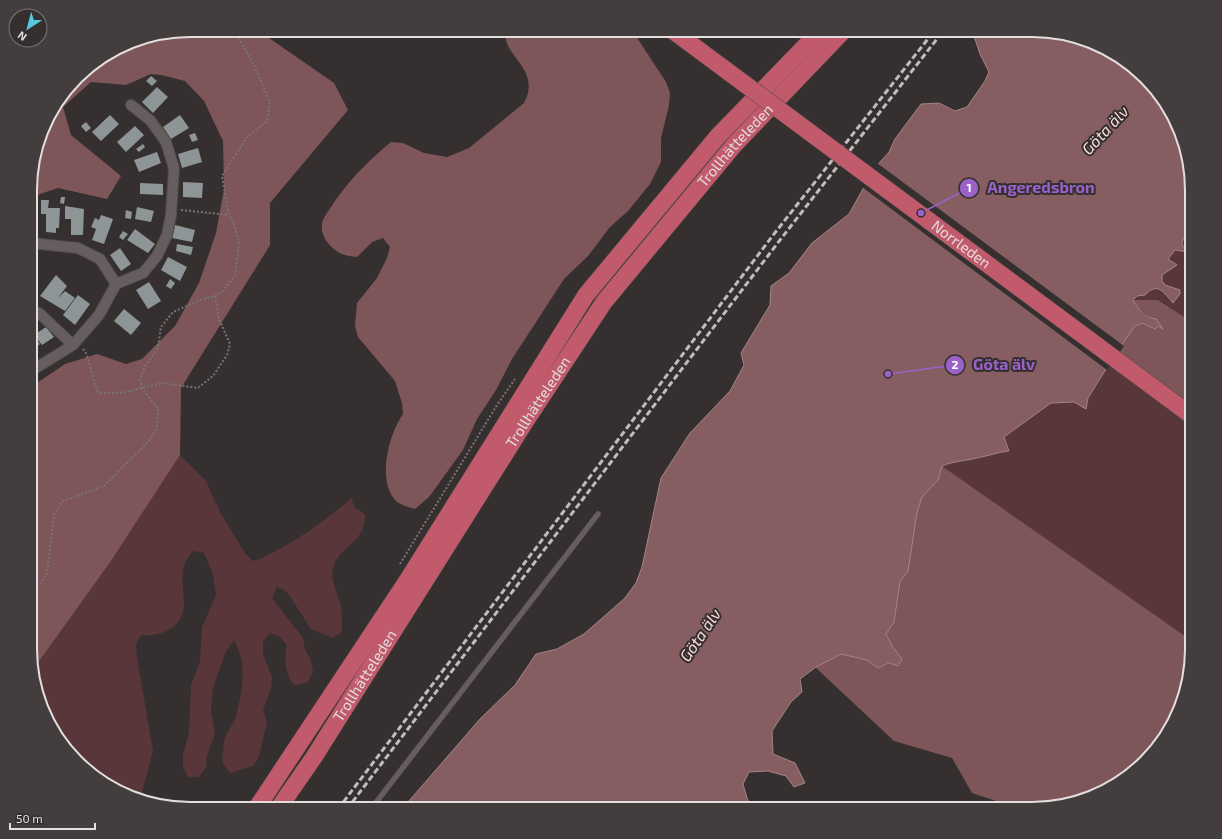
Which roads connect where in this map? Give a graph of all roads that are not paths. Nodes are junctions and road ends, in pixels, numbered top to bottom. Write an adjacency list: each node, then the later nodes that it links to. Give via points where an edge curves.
1 (681, 37): 10 (highway, Norrleden, bridge)
2 (814, 37): 12 (highway, Trollhätteleden, via 718,136 586,295 403,587)
3 (837, 37): 13 (highway, Trollhätteleden, via 734,145 604,302 520,429 314,757)
4 (131, 105): 6 (street, via 150,120 166,142 174,168 172,209 167,235 157,256 143,273)
5 (37, 244): 6 (street, via 78,248 100,259)
6 (116, 284): 8 (street, via 99,314)
7 (37, 313): 8 (street)
8 (72, 345): 9 (street)
9 (37, 367)
10 (1185, 411)
11 (598, 514): 14 (lane)
12 (261, 802)
13 (283, 802)
14 (376, 802)

